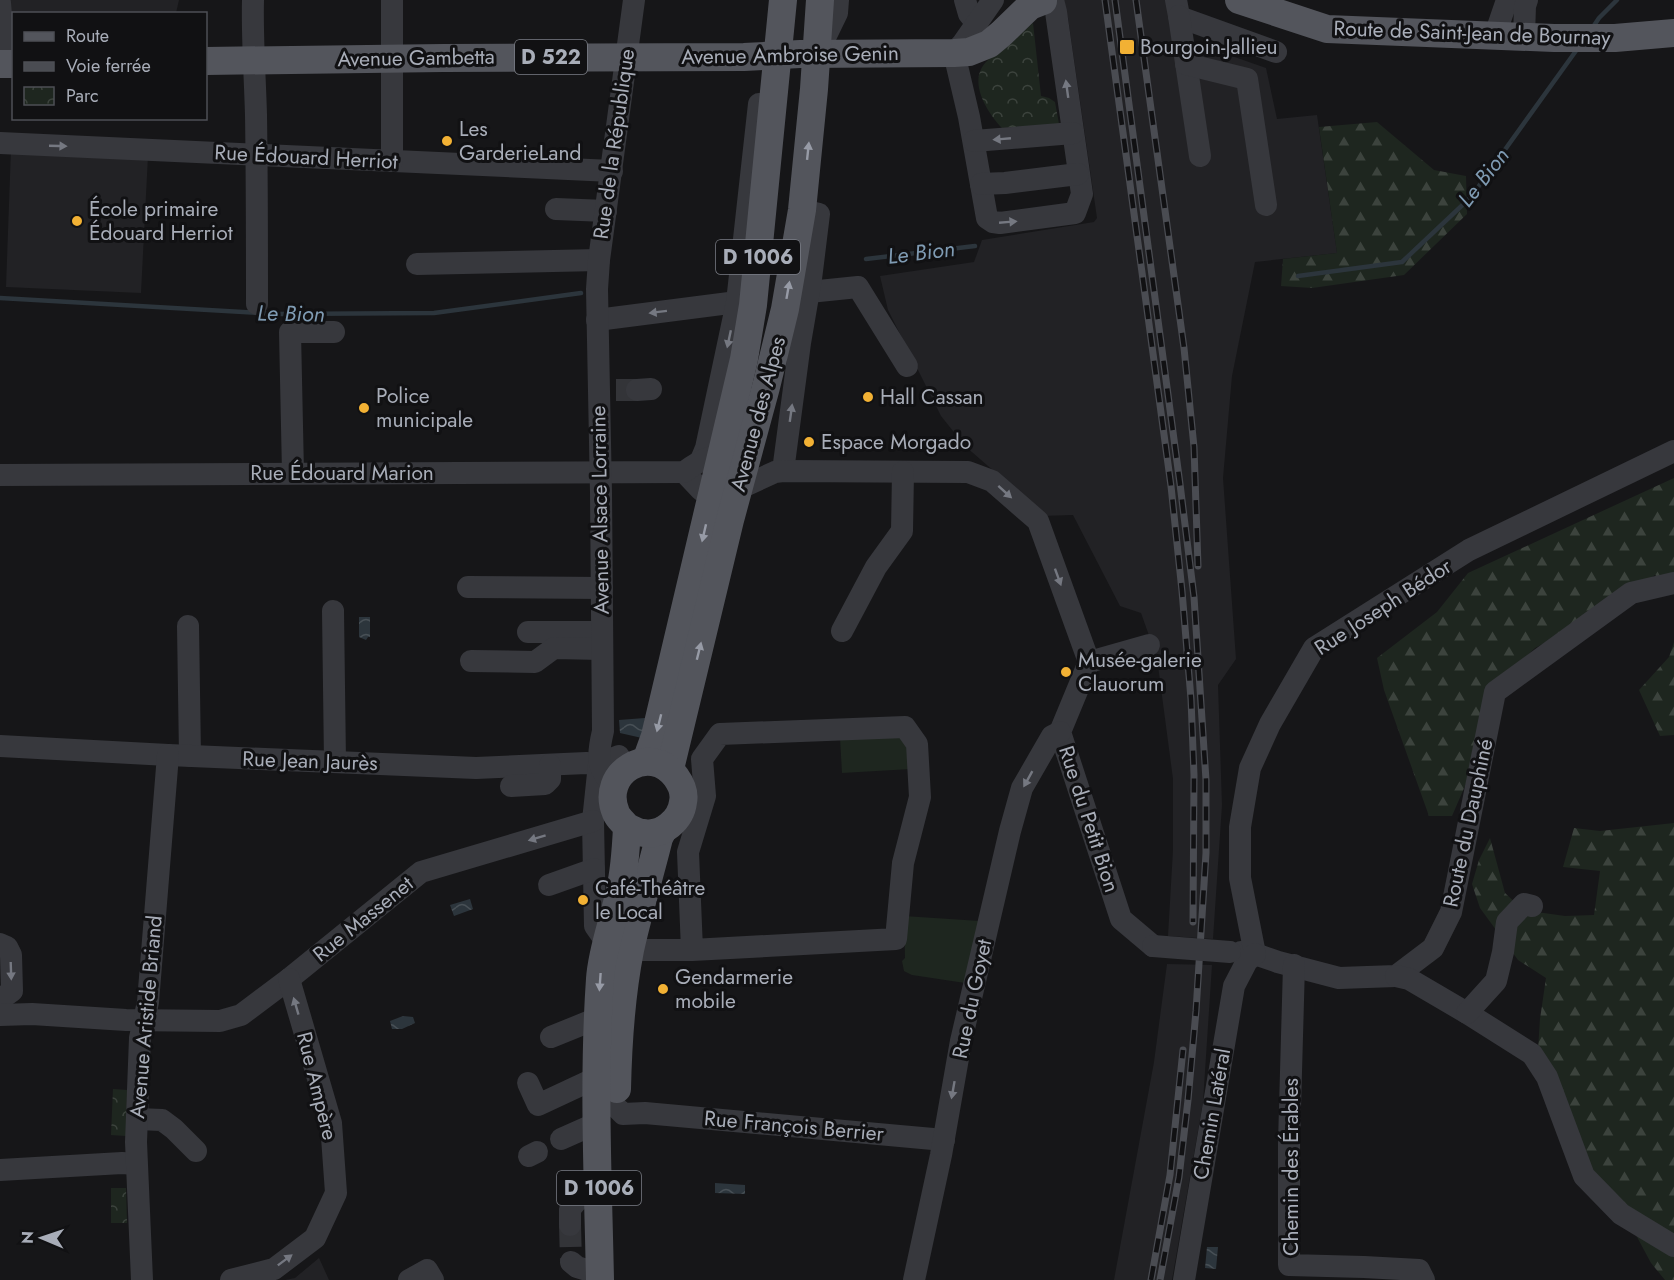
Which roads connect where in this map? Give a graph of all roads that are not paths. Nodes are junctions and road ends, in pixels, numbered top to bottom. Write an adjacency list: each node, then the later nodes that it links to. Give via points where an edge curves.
1 (253, 0): 25 (street)
2 (392, 0): 24 (street)
3 (634, 0): 23 (street, Rue de la République)
4 (783, 0): 22 (main road, Avenue des Alpes / D 1006)
5 (800, 0): 21 (main road, via 801,24)
6 (820, 0): 21 (main road, Avenue des Alpes / D 1006)
7 (838, 0): 21 (street, via 837,13)
8 (965, 0): 15 (street, via 969,14)
9 (1239, 0): 17 (main road, Route de Saint-Jean de Bournay, via 1328,29)
10 (1507, 0): 17 (street)
11 (1527, 0): 18 (street)
12 (1048, 1): 20 (main road, D 522, via 1030,6 989,44); 29 (street, one-way to 12, via 1056,12)
13 (0, 3): 27 (street)
14 (1177, 8): 19 (street); 28 (street)
15 (985, 12): 20 (street)
16 (1674, 33): 18 (main road, Route de Saint-Jean de Bournay, via 1596,39)
17 (1495, 35): 18 (main road, Route de Saint-Jean de Bournay)
18 (1524, 36)
19 (1276, 52)
20 (954, 53): 21 (main road, Avenue Ambroise Genin / D 522); 30 (street)
21 (817, 54): 22 (main road, Avenue Ambroise Genin / D 522); 40 (main road, Avenue des Alpes / D 1006, one-way to 21)
22 (778, 55): 23 (main road, Avenue Ambroise Genin / D 522); 46 (street, Avenue des Alpes, via 760,94); 52 (main road, Avenue des Alpes / D 1006, via 753,305 744,359)
23 (627, 57): 24 (main road, Avenue Gambetta / D 522); 35 (street, Rue de la République)
24 (392, 58): 25 (main road, Avenue Gambetta / D 522); 34 (street)
25 (254, 60): 26 (main road, Avenue Gambetta / D 522); 32 (street)
26 (207, 61)
27 (6, 64)
28 (1186, 64): 33 (street); 38 (street, via 1246,80)
29 (1073, 133): 30 (street, one-way to 30); 36 (street)
30 (974, 141): 37 (street)
31 (0, 143): 32 (street, Rue Édouard Herriot, one-way to 32)
32 (257, 154): 34 (street, Rue Édouard Herriot); 47 (street)
33 (1200, 156)
34 (392, 161): 35 (street, Rue Édouard Herriot)
35 (612, 171): 41 (street, Rue de la République)
36 (1078, 174): 37 (street); 37 (street, one-way to 36, via 987,218 1000,223 1075,213 1082,194)
37 (981, 184)
38 (1266, 205)
39 (556, 208): 41 (street)
40 (802, 210): 45 (street, via 819,214); 52 (main road, Avenue des Alpes / D 1006, one-way to 40, via 766,387 785,309)
41 (606, 211): 42 (street, Rue de la République)
42 (599, 260): 43 (street); 44 (street, Rue de la République)
43 (417, 264)
44 (597, 289): 48 (street, Avenue Alsace Lorraine)
45 (809, 292): 50 (street, via 858,287); 53 (street, one-way to 45)
46 (737, 302): 48 (street, one-way to 48); 52 (street, Avenue des Alpes, one-way to 52, via 705,448)
47 (258, 304)
48 (597, 320): 56 (street, Avenue Alsace Lorraine, via 625,390)
49 (334, 332): 55 (street, via 290,332)
50 (907, 366)
51 (1674, 451): 86 (street, Rue Joseph Bédor, via 1469,550 1314,648 1270,724 1250,768 1240,827 1240,878)
52 (713, 462): 53 (street, Rue Édouard Marion, via 756,460); 56 (street, Rue Édouard Marion); 58 (main road, Avenue des Alpes / D 1006); 58 (street, via 701,490)
53 (779, 472): 54 (street, Rue Édouard Marion); 58 (street, Rue Édouard Marion)
54 (903, 472): 64 (street, via 902,531 876,567); 69 (street, Rue Édouard Marion, one-way to 69, via 968,471 992,481 1038,522)
55 (293, 473): 56 (street, Rue Édouard Marion); 57 (street, Rue Édouard Marion)
56 (600, 473): 61 (street, Avenue Alsace Lorraine)
57 (0, 475)
58 (726, 491): 75 (main road, Avenue des Alpes / D 1006)
59 (1674, 583): 88 (street, Route du Dauphiné, via 1631,593 1495,692 1451,912 1433,948)
60 (468, 587): 61 (street)
61 (602, 588): 66 (street, Avenue Alsace Lorraine)
62 (333, 611): 73 (street)
63 (188, 626): 72 (street, Avenue Aristide Briand)
64 (842, 631)
65 (528, 632): 66 (street)
66 (602, 640): 68 (street, via 554,648 535,662); 75 (street, Avenue Alsace Lorraine, via 603,731 599,745)
67 (1149, 645): 69 (street)
68 (471, 662)
69 (1089, 663): 70 (street, Rue du Petit Bion)
70 (1060, 732): 86 (street, Rue du Petit Bion, bridge, via 1121,919 1153,946); 102 (street, Rue du Goyet, one-way to 102, via 1052,736 1022,789 1010,831 962,1041)
71 (0, 746): 72 (street, Rue Jean Jaurès)
72 (179, 756): 73 (street, Rue Jean Jaurès); 93 (street, Avenue Aristide Briand)
73 (335, 762): 74 (street, Rue Jean Jaurès, via 476,768)
74 (550, 765): 75 (street, Rue Jean Jaurès); 76 (street, via 550,779 545,784)
75 (630, 767): 77 (street, Avenue Alsace Lorraine); 78 (main road, Avenue des Alpes, via 612,800 616,815); 79 (main road, via 682,784 683,802 676,819)
76 (511, 786)
77 (593, 821): 80 (street, Avenue Alsace Lorraine); 89 (street, Rue Massenet, one-way to 89, via 421,872)
78 (627, 827): 79 (main road, via 644,834); 84 (main road, D 1006)
79 (663, 830): 84 (main road, D 1006)
80 (594, 869): 81 (street); 84 (street, Avenue Alsace Lorraine, via 595,926)
81 (549, 885)
82 (1532, 906): 91 (street, via 1524,904 1507,922 1496,981)
83 (0, 944): 90 (street, one-way to 90, via 7,947 10,955 12,991)
84 (618, 946): 85 (street); 94 (main road, D 1006, via 600,976)
85 (692, 950): 85 (street, via 688,852 705,796 702,759 720,734 905,727 917,744 920,797 903,863 896,939)
86 (1255, 954): 87 (street); 116 (street, Chemin Latéral, via 1234,986)
87 (1294, 965): 88 (street, via 1339,978); 117 (street, Chemin des Érables, via 1289,1265 1419,1270)
88 (1396, 976): 91 (street, via 1409,979)
89 (289, 979): 93 (street, Rue Massenet, via 241,1015 220,1021); 112 (street, Rue Ampère, one-way to 89, via 274,1269 315,1238 336,1193 331,1123)
90 (0, 997)
91 (1467, 1013): 108 (street, via 1532,1054 1547,1077 1584,1176 1621,1214)
92 (0, 1015): 93 (street, Rue Massenet)
93 (143, 1020): 100 (street, Avenue Aristide Briand)
94 (606, 1024): 95 (street, via 588,1022); 96 (main road, D 1006); 98 (street, via 628,1033 629,1099); 99 (main road, D 1006); 99 (street)
95 (551, 1037)
96 (597, 1077): 97 (street, via 538,1105); 99 (main road, D 1006)
97 (528, 1083)
98 (645, 1113): 99 (street, Rue François Berrier); 102 (street, Rue François Berrier)
99 (607, 1117): 101 (street); 106 (main road, D 1006); 110 (main road, D 1006, via 612,1206)
100 (137, 1119): 103 (street, via 162,1120); 104 (street, Avenue Aristide Briand)
101 (561, 1140)
102 (944, 1140): 115 (street, Rue du Goyet)
103 (196, 1151)
104 (136, 1164): 105 (street); 111 (street, Avenue Aristide Briand)
105 (0, 1170)
106 (598, 1176): 107 (street, via 570,1209); 110 (main road, D 1006)
107 (570, 1225)
108 (1674, 1246)
109 (571, 1262): 110 (street)
110 (605, 1278)
111 (142, 1280)
112 (231, 1280)
113 (409, 1280): 114 (street, via 427,1270)
114 (433, 1280)
115 (914, 1280)
116 (1184, 1280)
117 (1424, 1280)

